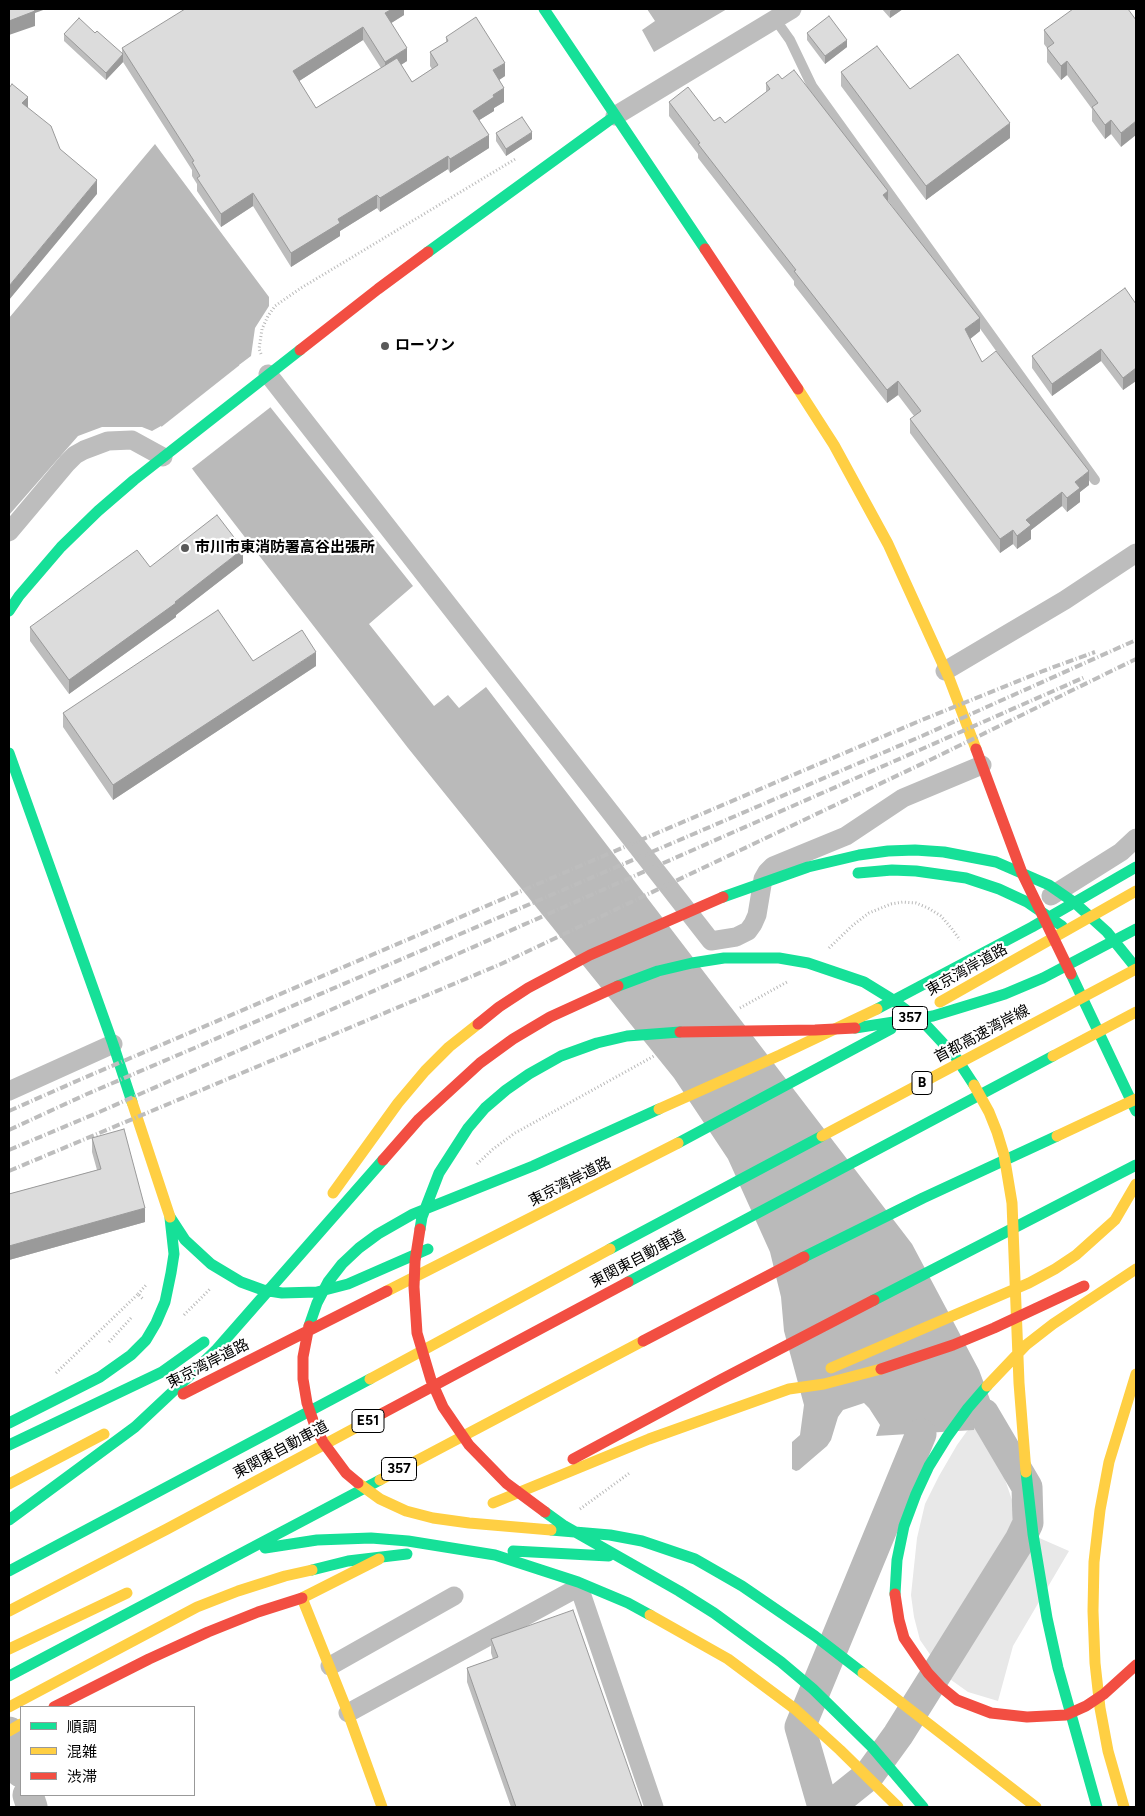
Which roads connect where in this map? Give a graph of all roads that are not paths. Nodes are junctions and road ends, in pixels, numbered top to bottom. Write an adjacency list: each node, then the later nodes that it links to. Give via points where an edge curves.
1 (544, 9): 4 (main road)
2 (792, 9): 3 (street)
3 (775, 19): 4 (street); 7 (lane, via 790,40 812,86)
4 (616, 116): 5 (main road, via 378,289); 11 (main road, via 834,444 888,544)
5 (262, 379): 6 (main road); 13 (street, via 711,941 736,937 748,931 757,915 763,879 773,866 846,836 904,798)
6 (169, 453): 8 (street, via 132,440 108,441 84,450 67,463); 10 (main road, via 98,511 61,548)
7 (1095, 480)
8 (9, 532)
9 (1136, 553): 11 (street)
10 (9, 612)
11 (946, 671): 13 (main road)
12 (9, 753): 27 (main road)
13 (982, 765): 19 (main road)
14 (1136, 838): 19 (street, via 1122,852)
15 (1136, 868): 57 (main road, via 889,1003 534,1166 412,1214 359,1248 328,1282 317,1303 303,1357 307,1403 323,1442 346,1473 380,1499 406,1511 433,1518 642,1541 696,1559 722,1572)
16 (844, 874): 23 (main road, via 916,871 966,878 999,889 1047,914 1072,935)
17 (800, 882): 21 (main road, via 731,900)
18 (1136, 891): 31 (main road, 東京湾岸道路 / 357, via 1012,963)
19 (1037, 905): 30 (main road)
20 (1136, 929): 71 (main road, via 1043,978 933,1016 866,1027 663,1032 597,1043 561,1056 529,1074 485,1108 439,1173 422,1217 414,1278 417,1332 439,1398 469,1445 506,1483 548,1514 700,1605 781,1662 866,1740)
21 (621, 941): 22 (main road, via 714,900 808,867 859,855 915,850 996,862 1049,885 1090,915 1122,948); 36 (main road, via 528,988 449,1047 398,1103)
22 (1136, 969): 35 (main road, 首都高速湾岸線 / B)
23 (1117, 987)
24 (1127, 1004): 26 (main road)
25 (1136, 1012): 39 (main road, B)
26 (1136, 1021)
27 (113, 1044): 28 (street); 37 (main road)
28 (9, 1091)
29 (1136, 1099): 62 (main road, 357, via 923,1198 740,1289)
30 (1136, 1111)
31 (682, 1142): 34 (main road); 47 (main road, 東京湾岸道路 / 357)
32 (1136, 1165): 48 (main road, via 722,1379)
33 (1136, 1184): 44 (main road, via 1115,1220 1091,1243 1055,1269)
34 (565, 1188)
35 (709, 1196): 51 (main road, 東関東自動車道 / E51)
36 (325, 1204)
37 (170, 1217): 40 (main road, via 185,1240 212,1264 241,1282 282,1293 317,1292 348,1284); 45 (main road, via 174,1254 171,1273 165,1302 146,1340 100,1377)
38 (308, 1227): 46 (main road, via 242,1307 193,1352 162,1372)
39 (726, 1228): 58 (main road, 東関東自動車道 / E51, via 168,1529)
40 (438, 1245)
41 (1136, 1259): 44 (main road, via 1038,1309 953,1345 867,1373)
42 (1136, 1269): 60 (main road, via 1026,1345 968,1408 929,1466 916,1494 904,1526 895,1591 904,1638 914,1656 957,1700 991,1713 1047,1717 1066,1714 1104,1694)
43 (1136, 1374): 74 (main road, via 1109,1462 1094,1562 1095,1663 1100,1708 1108,1752)
44 (789, 1389): 48 (main road, via 650,1439)
45 (9, 1423)
46 (9, 1445)
47 (10, 1484)
48 (485, 1507): 56 (main road)
49 (9, 1520): 73 (main road, via 135,1427 183,1382 217,1349 420,1118 480,1063 507,1044 550,1017 589,998 658,971 724,958 779,958 808,963 864,982 926,1025 955,1056 989,1112 997,1132 1012,1203 1024,1464 1033,1534 1058,1668)
50 (654, 1562): 63 (main road, via 574,1553 437,1551 348,1561 285,1576 197,1607)
51 (9, 1570)
52 (185, 1570): 70 (main road, via 267,1547 317,1540 371,1538 448,1546 535,1567 628,1603 728,1659 795,1709)
53 (692, 1571): 57 (main road)
54 (137, 1589): 59 (main road)
55 (454, 1596): 61 (street)
56 (302, 1598): 61 (main road); 64 (main road, via 208,1632)
57 (768, 1604): 72 (main road, via 816,1636)
58 (9, 1611)
59 (9, 1649)
60 (1136, 1665)
61 (330, 1666): 65 (main road)
62 (9, 1676)
63 (9, 1706)
64 (56, 1706)
65 (348, 1713): 68 (main road); 69 (street, via 579,1587)
66 (20, 1725): 67 (main road)
67 (9, 1731)
68 (382, 1807)
69 (654, 1807)
70 (898, 1807)
71 (923, 1807)
72 (1036, 1807)
73 (1098, 1807)
74 (1124, 1807)

